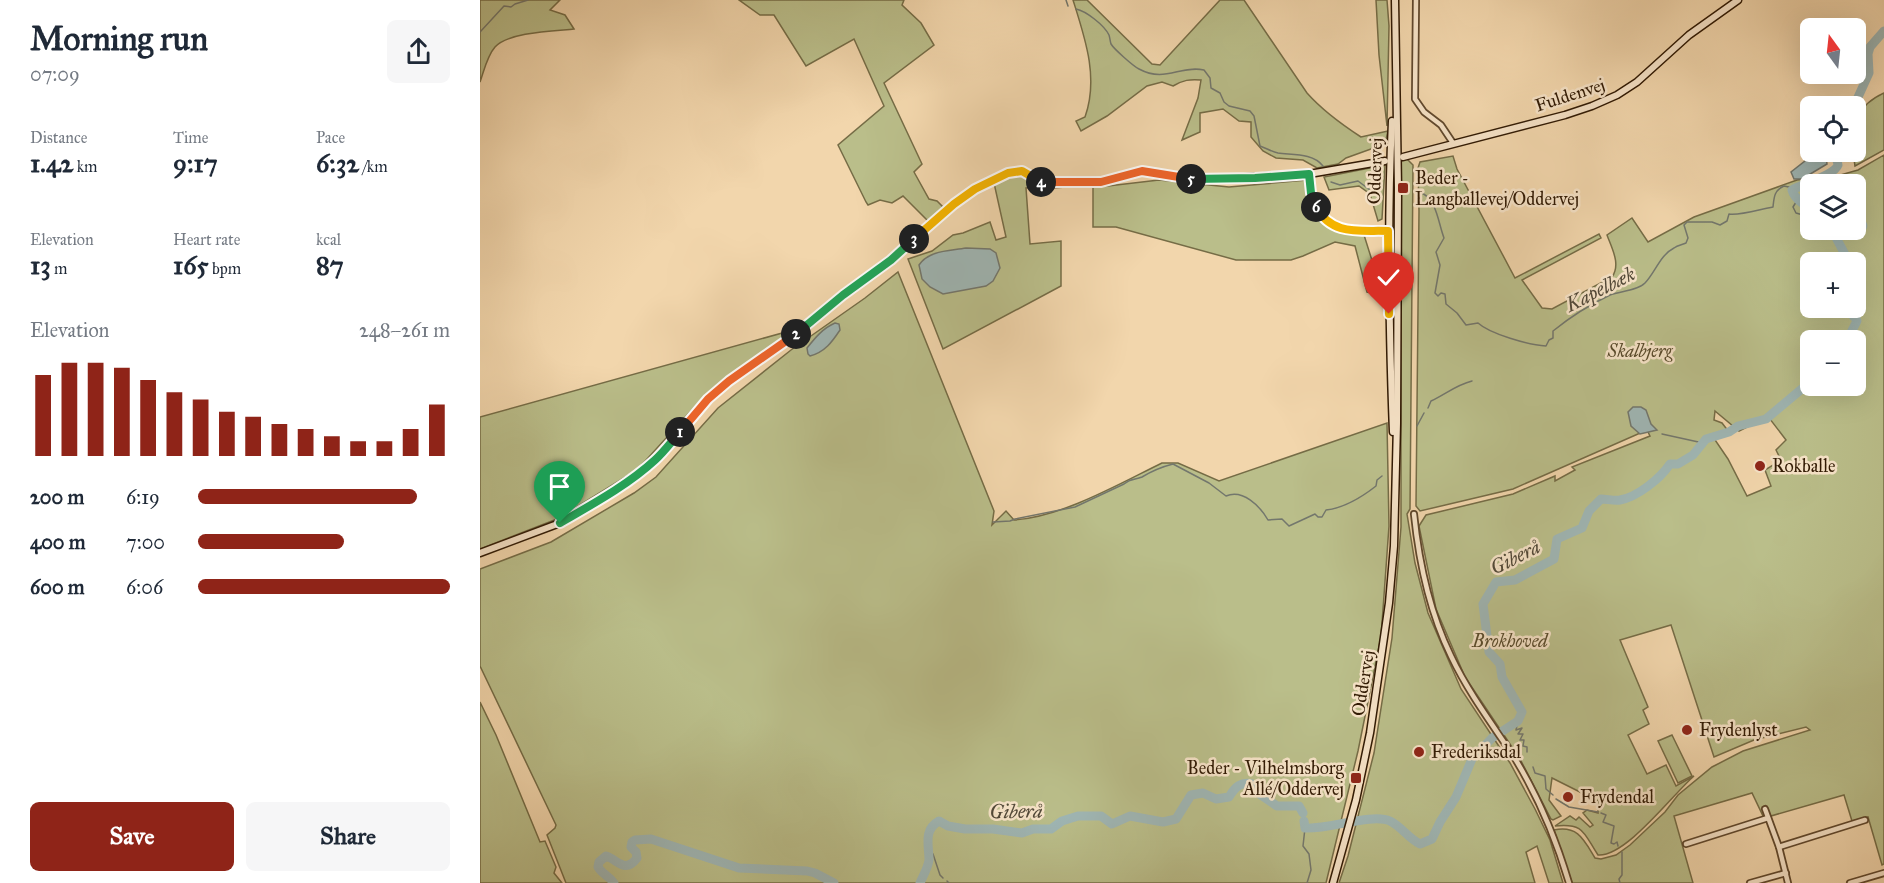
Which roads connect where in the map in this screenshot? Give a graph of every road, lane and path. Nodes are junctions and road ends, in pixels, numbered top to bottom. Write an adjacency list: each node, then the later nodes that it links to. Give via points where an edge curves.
1 (1395, 0): 4 (street, Oddervej)
2 (1416, 0): 5 (street, via 1415,99 1424,112 1442,125)
3 (1738, 0): 5 (street, Fuldenvej, via 1617,95 1565,115)
4 (1395, 76): 9 (street, Oddervej); 10 (street, Oddervej)
5 (1453, 143): 6 (street, Fuldenvej)
6 (1403, 157)
7 (1385, 161): 8 (street)
8 (1309, 174): 9 (street, via 1314,205 1328,223 1350,230); 13 (street, via 1197,180 1142,171 1101,182 1050,184 1022,171 1008,173 954,204 806,327 729,381 640,472 560,523)
9 (1388, 231): 10 (street); 11 (street, Oddervej)
10 (1396, 231): 11 (street, Oddervej)
11 (1395, 482): 21 (street, Oddervej, via 1388,613 1370,733)
12 (1414, 514): 22 (street, via 1422,573 1434,617 1467,687 1518,765 1551,829)
13 (480, 553)
14 (1765, 808): 15 (street)
15 (1768, 818): 17 (street); 18 (street)
16 (1865, 820): 18 (street)
17 (1686, 844)
18 (1779, 847): 19 (street)
19 (1786, 873): 23 (street); 24 (street)
20 (1884, 873): 25 (street)
21 (1333, 883)
22 (1569, 883)
23 (1750, 883)
24 (1788, 883)
25 (1850, 883)

